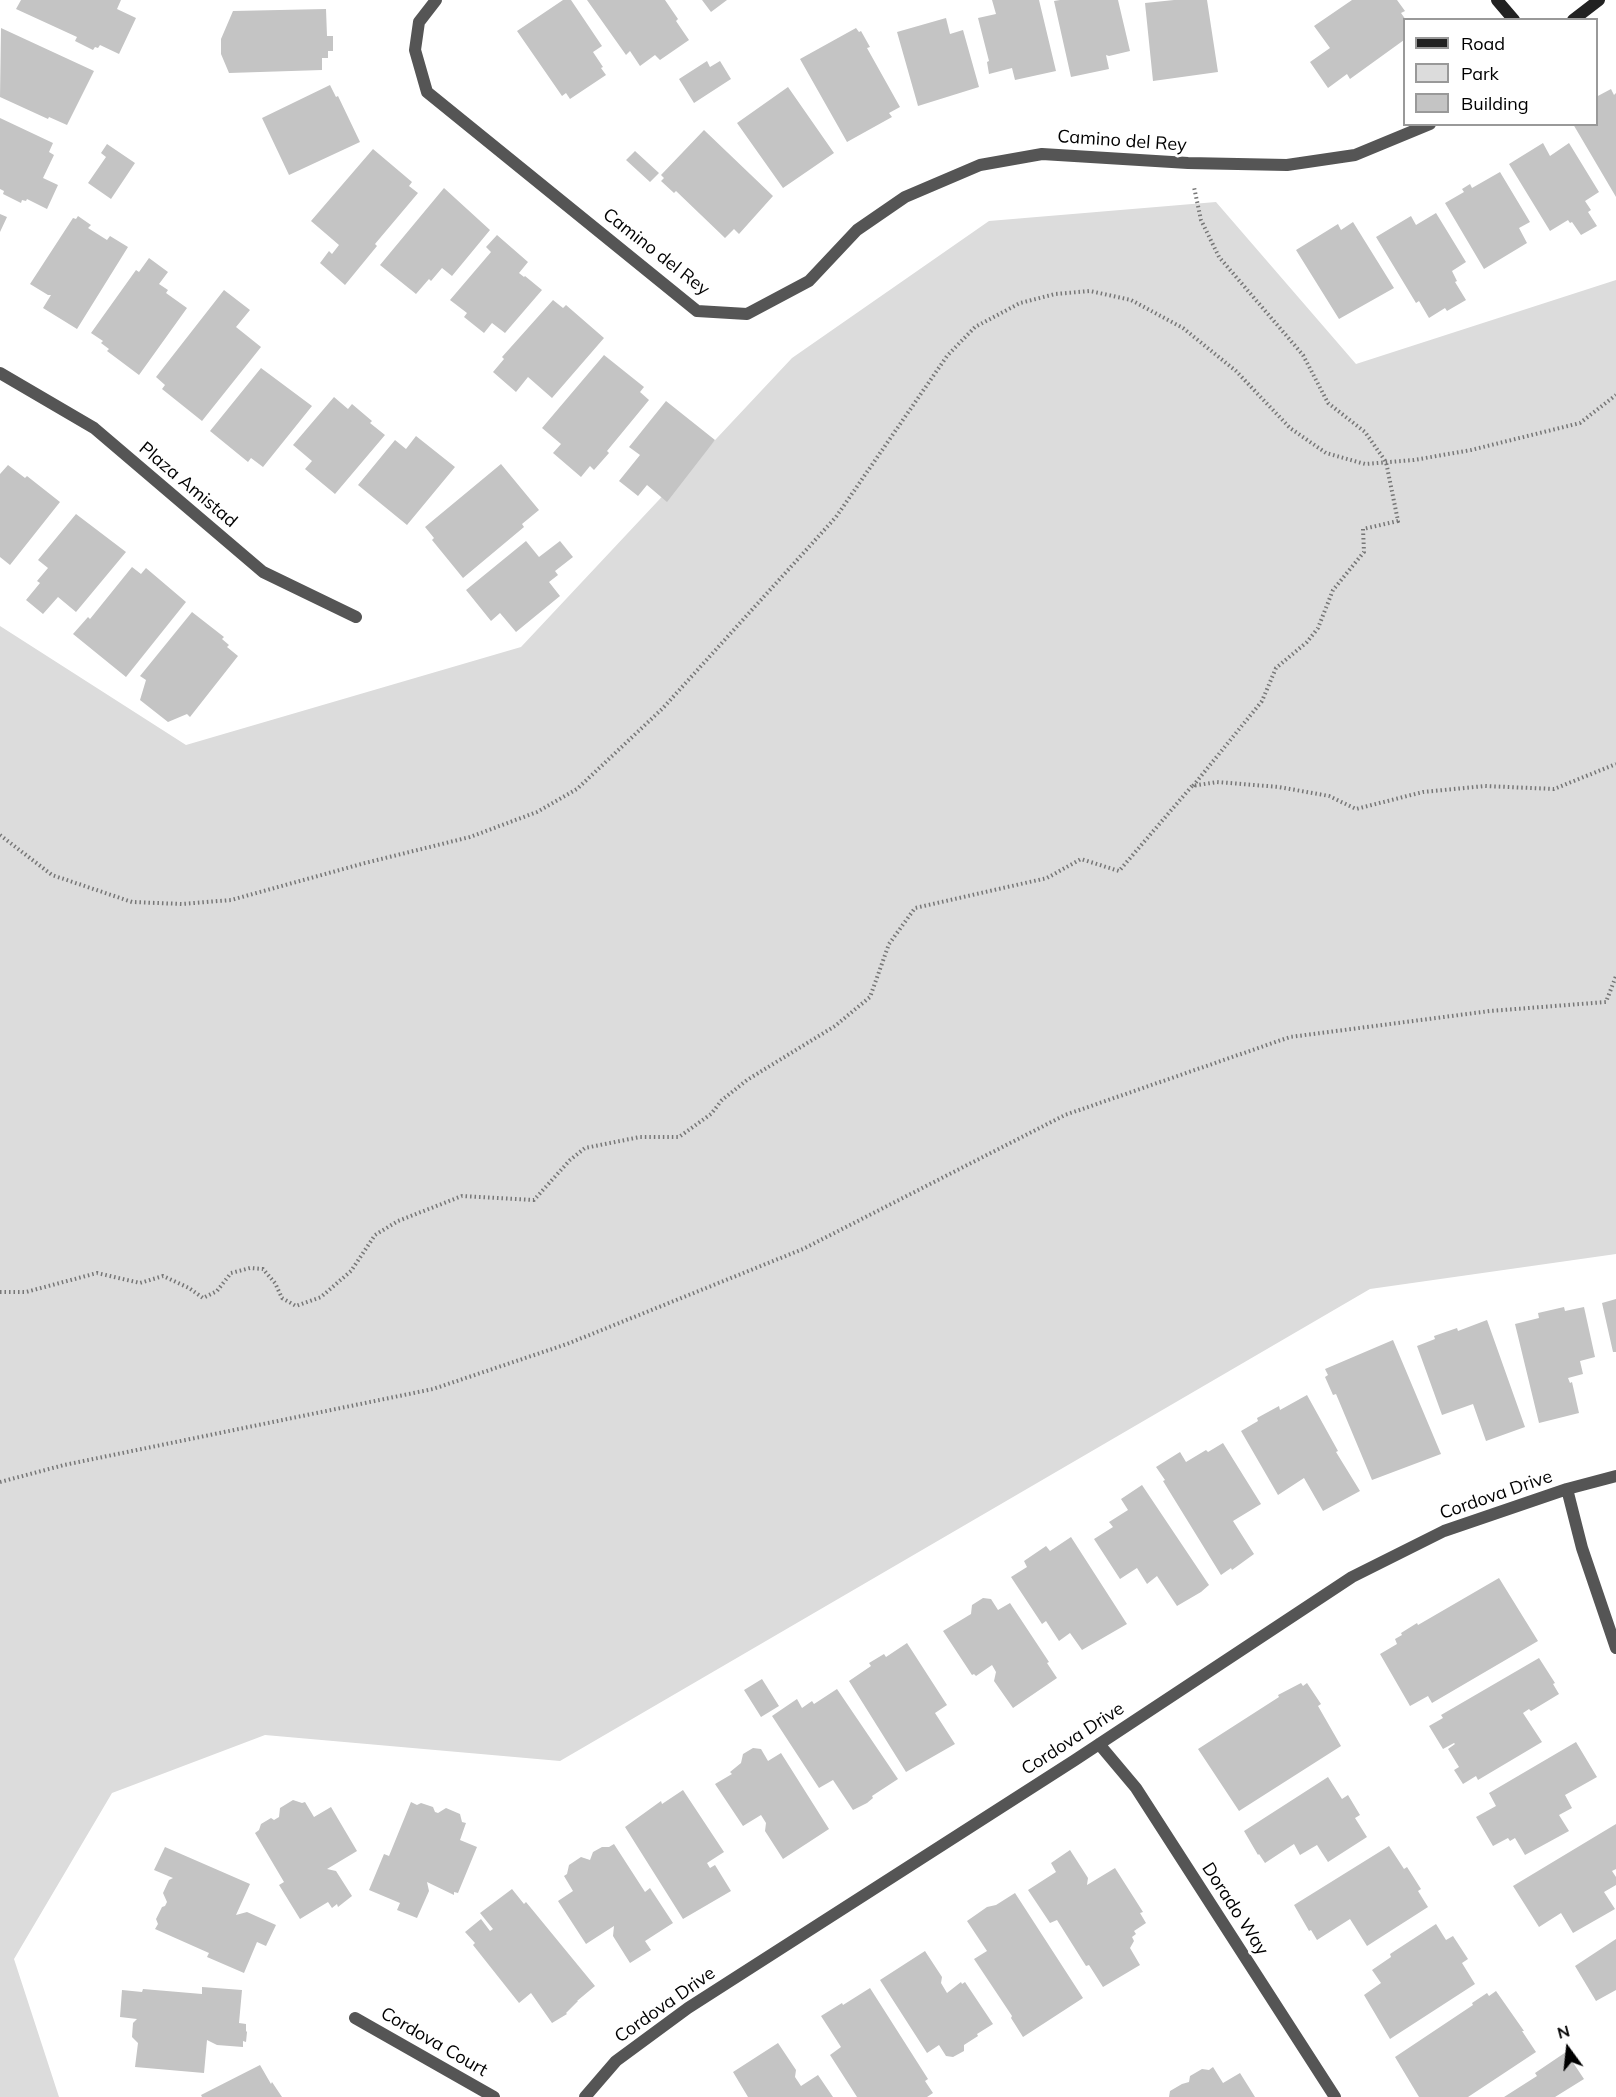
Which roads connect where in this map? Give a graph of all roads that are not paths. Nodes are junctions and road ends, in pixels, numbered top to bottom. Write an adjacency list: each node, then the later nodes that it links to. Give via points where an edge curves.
1 (436, 0): 6 (street, Camino del Rey, via 419,22 415,50 427,92 697,311 747,314 809,282 857,230 905,196 980,165 1042,154 1287,165 1355,154)
2 (1497, 0): 4 (street)
3 (1599, 0): 5 (street)
4 (1512, 18)
5 (1576, 18)
6 (1425, 126)
7 (0, 373): 8 (street, Plaza Amistad, via 94,428 263,572)
8 (356, 617)
9 (1616, 1476): 10 (street, Cordova Drive)
10 (1567, 1489): 11 (street, via 1582,1548); 12 (street, Cordova Drive, via 1444,1531 1352,1577)
11 (1616, 1648)
12 (1100, 1743): 15 (street, Cordova Drive, via 688,2008 616,2061); 16 (street, Dorado Way, via 1136,1788)
13 (355, 2018): 14 (street, Cordova Court)
14 (494, 2097)
15 (585, 2097)
16 (1335, 2097)

